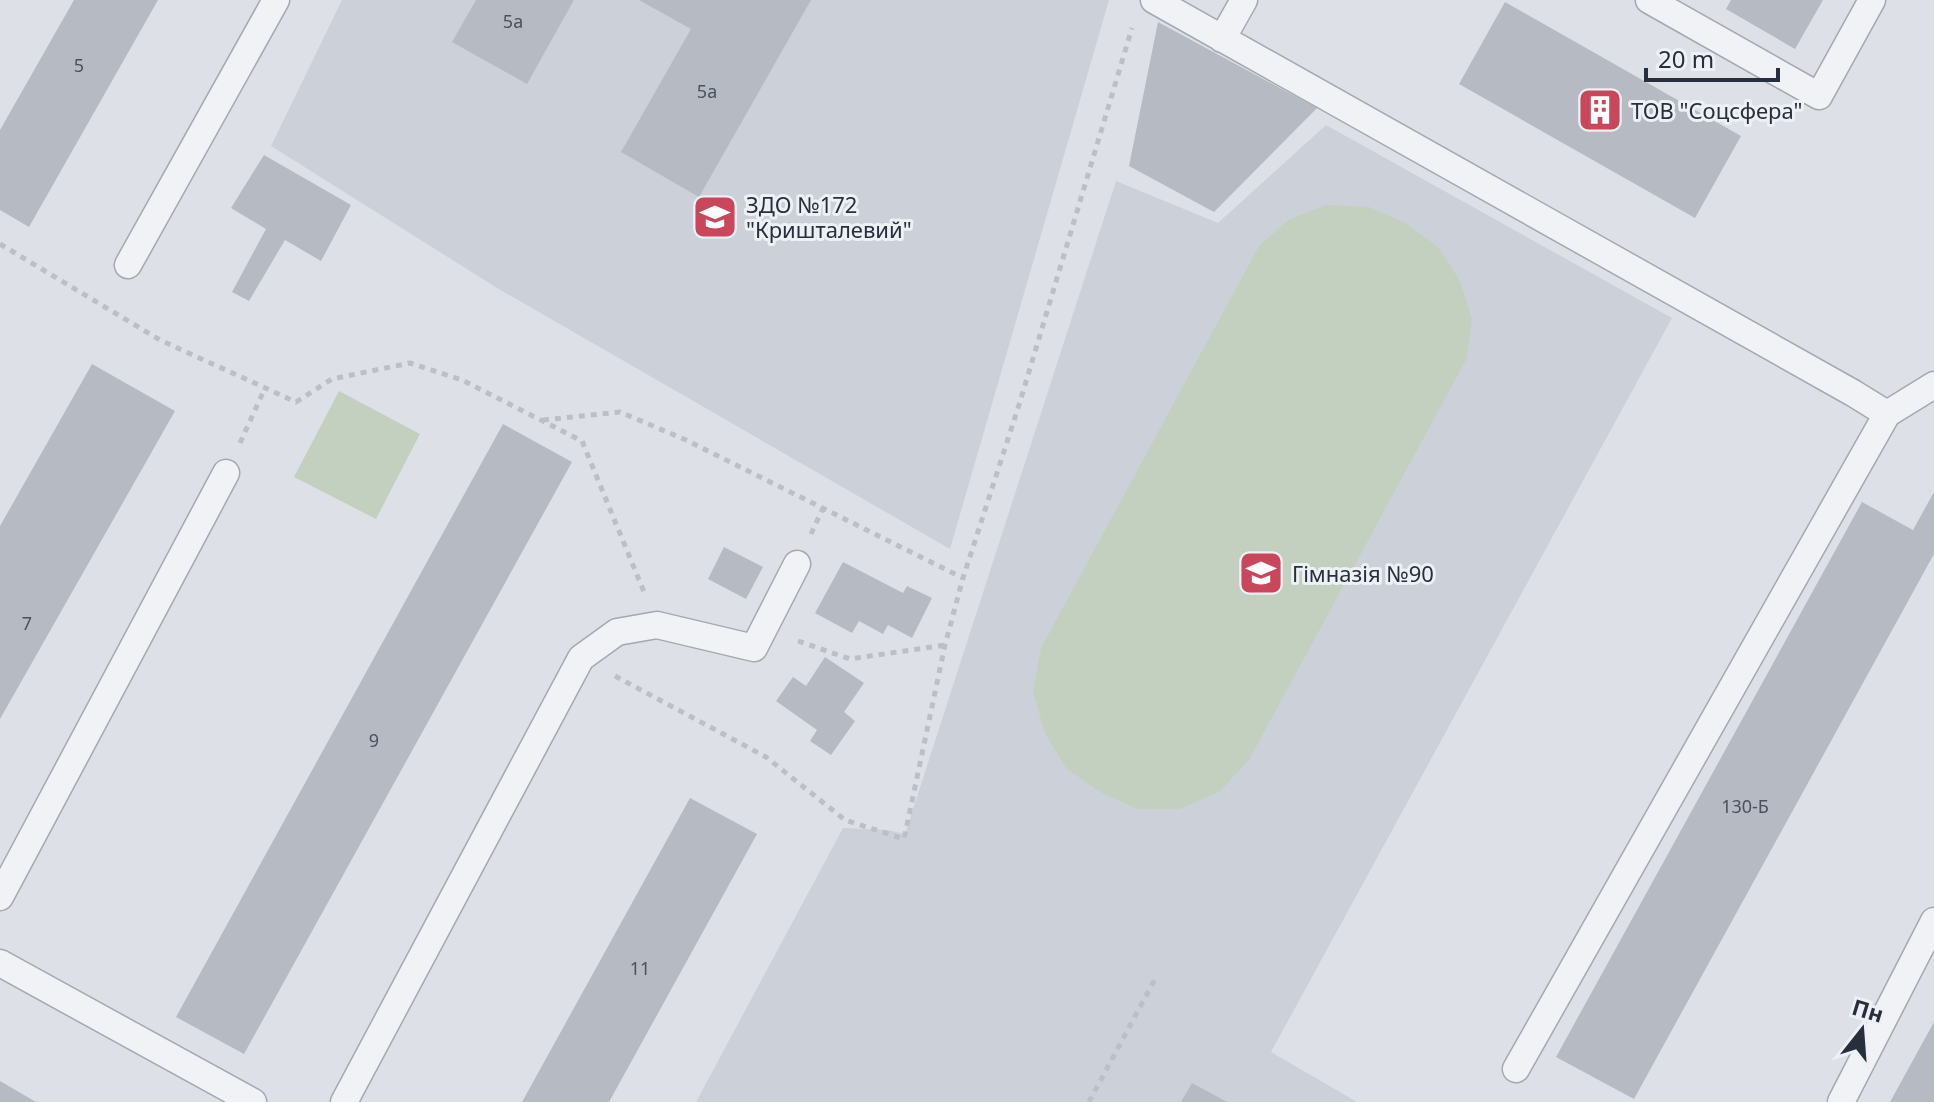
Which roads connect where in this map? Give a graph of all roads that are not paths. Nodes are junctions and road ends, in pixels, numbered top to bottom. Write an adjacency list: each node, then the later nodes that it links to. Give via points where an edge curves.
1 (276, 0): 8 (lane)
2 (1244, 0): 7 (lane)
3 (1649, 0): 6 (lane)
4 (1872, 0): 6 (lane, via 1819,96)
5 (1145, 8): 7 (lane)
6 (1689, 10)
7 (1222, 39): 10 (lane)
8 (128, 265)
9 (1934, 385): 10 (lane)
10 (1887, 414): 16 (lane)
11 (226, 473): 13 (lane)
12 (797, 564): 18 (lane, via 754,648 657,625 617,632 581,658)
13 (0, 897)
14 (1934, 921): 19 (lane)
15 (0, 963): 17 (lane)
16 (1516, 1069)
17 (253, 1102)
18 (344, 1102)
19 (1841, 1102)

